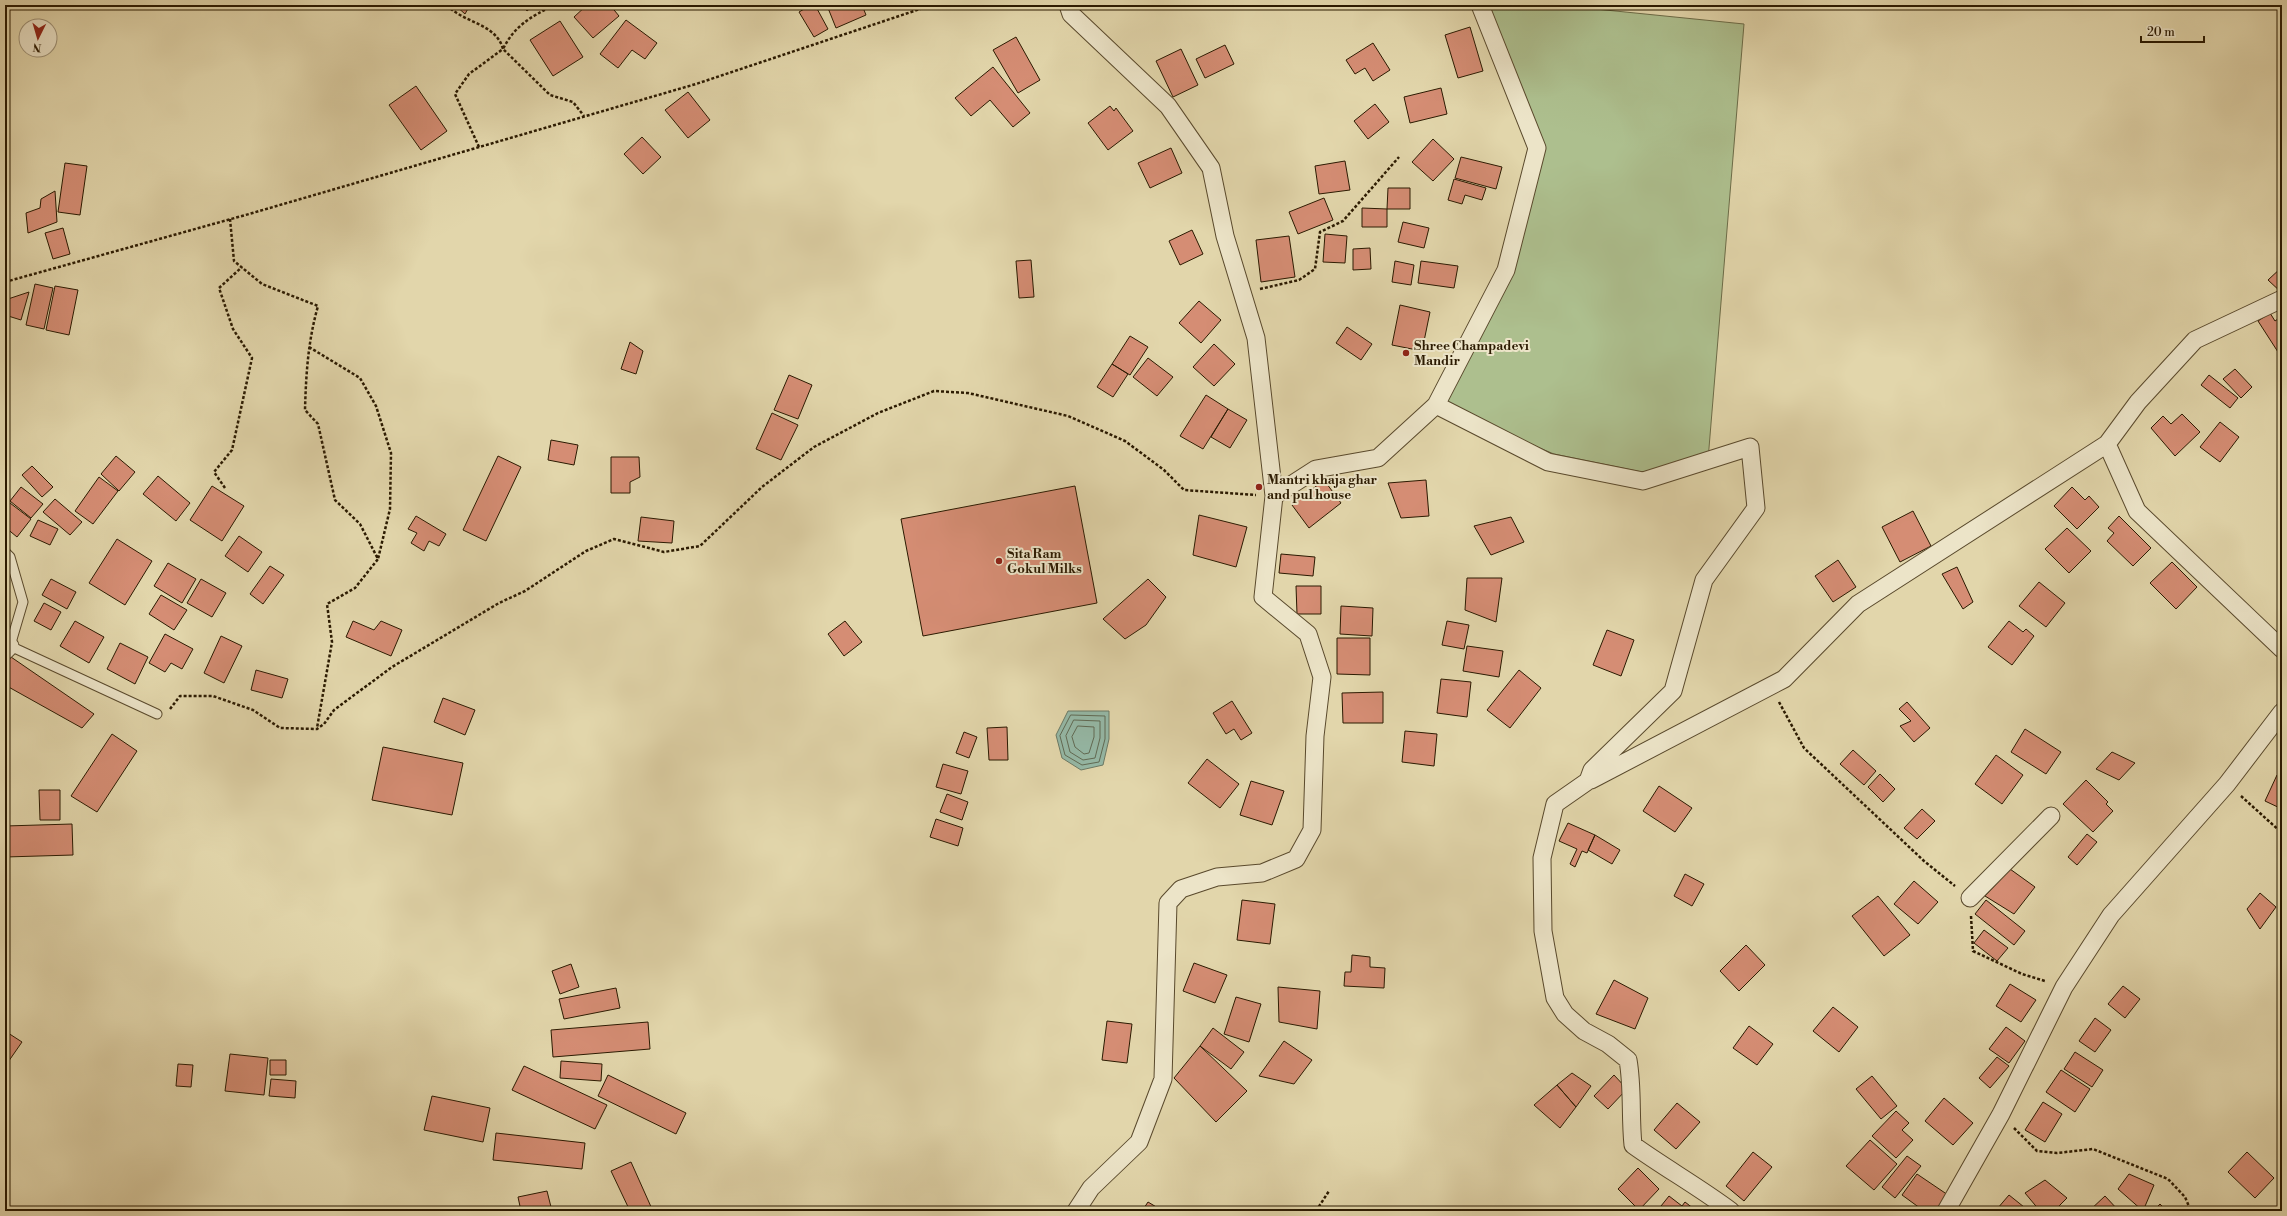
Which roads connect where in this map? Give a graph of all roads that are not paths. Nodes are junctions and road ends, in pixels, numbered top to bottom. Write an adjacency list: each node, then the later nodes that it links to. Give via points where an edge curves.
1 (1068, 5): 6 (street, via 1072,14 1168,106 1211,168 1225,236 1256,338)
2 (1480, 5): 4 (street, via 1537,148 1506,270)
3 (2282, 299): 5 (street, via 2195,340 2138,402)
4 (1436, 405): 6 (street, via 1378,458 1316,469); 12 (street, via 1548,462 1643,481 1750,447 1756,508 1704,580 1673,691 1592,770)
5 (2107, 444): 9 (street, via 2137,511); 12 (street, via 1858,604 1784,679)
6 (1274, 496): 15 (street, via 1263,597 1308,634 1322,677 1314,736 1312,830 1296,859 1262,873 1217,877 1181,889 1168,903 1163,1079 1139,1142 1091,1188)
7 (5, 552): 8 (lane, via 10,557 23,602)
8 (8, 648): 11 (lane)
9 (2282, 648)
10 (2282, 712): 17 (street, via 2227,784 2111,915 2064,987 2001,1114)
11 (157, 714)
12 (1588, 781): 16 (street, via 1555,804 1542,858 1543,931 1555,998 1565,1014 1584,1031 1608,1044 1628,1060 1632,1086 1630,1121 1633,1145)
13 (2051, 816): 14 (street)
14 (1970, 898)
15 (1076, 1211)
16 (1731, 1211)
17 (1946, 1211)

